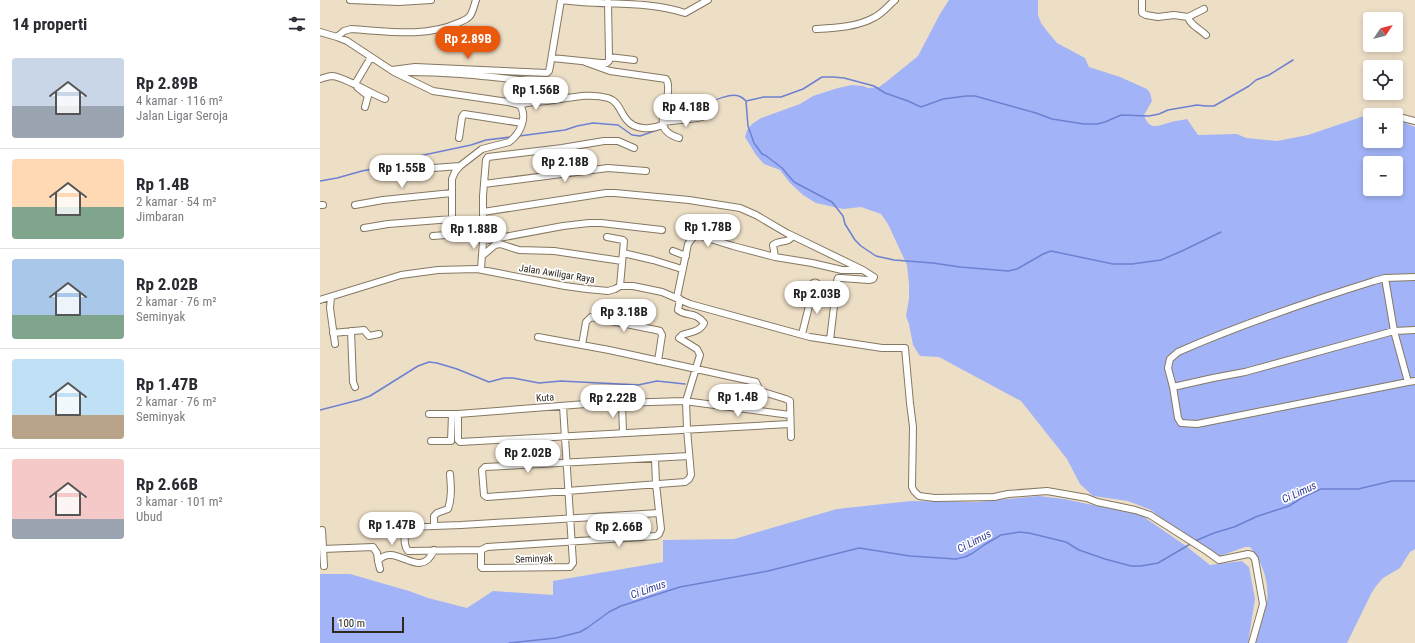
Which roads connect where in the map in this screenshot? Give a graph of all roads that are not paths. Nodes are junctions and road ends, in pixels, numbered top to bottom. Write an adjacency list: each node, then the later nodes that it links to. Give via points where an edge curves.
1 (350, 0): 2 (street)
2 (431, 0)
3 (476, 0): 14 (street, via 468,18 431,32 351,29)
4 (561, 0): 8 (street); 17 (street)
5 (708, 0): 8 (street, via 685,14 670,8)
6 (894, 0): 11 (street, via 875,17 856,24)
7 (1142, 0): 10 (street, via 1142,13 1146,15)
8 (608, 2): 16 (street)
9 (1204, 9): 10 (street)
10 (1188, 17): 13 (street, via 1188,20)
11 (816, 29)
12 (320, 32): 14 (street)
13 (1206, 35)
14 (337, 37): 15 (street)
15 (371, 57): 20 (street); 23 (street)
16 (609, 57): 18 (street); 19 (street, via 606,63)
17 (552, 58): 19 (street); 20 (street, via 547,73 415,66)
18 (634, 60)
19 (585, 62): 30 (street, via 610,71 666,79 667,102 663,112)
20 (393, 71): 22 (street, via 462,73); 25 (street, via 433,91)
21 (320, 79): 23 (street, via 334,76)
22 (528, 81)
23 (355, 84): 24 (street); 26 (street, via 368,96)
24 (385, 99)
25 (520, 105): 30 (street, via 580,96 603,97 616,102 626,120 635,126 649,128); 31 (street, via 524,113)
26 (365, 107)
27 (705, 116): 30 (street)
28 (1403, 118): 29 (street)
29 (1415, 121)
30 (663, 123): 33 (street, via 667,132)
31 (522, 124): 32 (street, via 464,114); 35 (street, via 509,142 482,149)
32 (459, 138)
33 (679, 138)
34 (634, 148): 38 (street, via 618,141 604,141 489,156 486,159)
35 (460, 166): 36 (street); 39 (street, via 453,176)
36 (406, 170)
37 (646, 171): 38 (street, via 608,168)
38 (484, 184): 41 (street)
39 (452, 193): 40 (street); 42 (street)
40 (354, 205)
41 (484, 212): 46 (street); 47 (street, via 606,193 717,204 748,211)
42 (452, 219): 43 (street); 45 (street)
43 (364, 228)
44 (662, 230): 50 (street, via 589,223)
45 (455, 232): 46 (street); 48 (street)
46 (484, 233): 50 (street)
47 (789, 234): 55 (street, via 792,238 790,240 773,245); 59 (street)
48 (433, 236)
49 (607, 237): 52 (street, via 624,240)
50 (483, 241): 53 (street)
51 (673, 251): 54 (street)
52 (623, 253): 56 (street); 58 (street)
53 (482, 256): 56 (street, via 500,244 519,250 554,251); 57 (street)
54 (686, 256): 55 (street, via 689,241 696,235); 58 (street)
55 (775, 257): 59 (street, via 842,270)
56 (622, 261): 62 (street)
57 (481, 269): 62 (street, Jalan Awiligar Raya, via 587,289 608,290); 64 (street, Jalan Awiligar Raya, via 438,270 401,275)
58 (682, 269): 65 (street)
59 (863, 270): 74 (street, via 874,278 836,280)
60 (1415, 277): 61 (street)
61 (1385, 278): 69 (street); 81 (street, via 1253,321 1178,352 1170,359 1168,368)
62 (620, 286): 65 (street, Jalan Awiligar Raya, via 653,289)
63 (814, 290): 72 (street)
64 (331, 297): 66 (street, Jalan Awiligar Raya); 70 (street)
65 (679, 298): 72 (street, Jalan Awiligar Raya); 78 (street, via 678,310 696,315 704,323 698,330 679,338 699,352)
66 (320, 300)
67 (1415, 330): 69 (street)
68 (351, 331): 70 (street); 71 (street, via 364,330 369,336); 80 (street)
69 (1394, 331): 79 (street); 81 (street, via 1245,372)
70 (333, 333): 75 (street)
71 (380, 334)
72 (802, 334): 74 (street, Jalan Awiligar Raya)
73 (538, 337): 76 (street)
74 (830, 340): 111 (street, Jalan Awiligar Raya, via 882,348 905,348 913,427 912,486 916,494 934,498 1053,491 1150,515 1219,560 1252,555 1255,559 1263,602)
75 (335, 344)
76 (582, 345): 77 (street); 77 (street, via 586,322 590,317 656,330 662,335)
77 (658, 361): 78 (street)
78 (695, 370): 82 (street); 87 (street, via 756,382 760,391 790,402)
79 (1412, 382): 81 (street, via 1197,424 1181,423)
80 (355, 387)
81 (1174, 387)
82 (686, 401): 83 (street, Kuta); 87 (street, Kuta); 89 (street)
83 (622, 404): 84 (street, Kuta); 90 (street)
84 (562, 406): 86 (street, Kuta); 91 (street)
85 (430, 414): 86 (street, Kuta)
86 (455, 414): 91 (street, via 460,442); 93 (street, via 451,441)
87 (790, 415): 88 (street)
88 (790, 424): 89 (street); 92 (street)
89 (687, 429): 90 (street); 94 (street)
90 (623, 433): 91 (street)
91 (564, 436): 96 (street)
92 (791, 437)
93 (431, 441)
94 (689, 456): 95 (street); 98 (street, via 689,479 685,482)
95 (655, 459): 96 (street); 98 (street)
96 (566, 462): 99 (street); 99 (street, via 485,467 482,470 484,495 487,498)
97 (450, 474): 102 (street, via 448,509 434,516)
98 (656, 484): 99 (street); 100 (street)
99 (568, 491): 101 (street)
100 (659, 513): 101 (street); 104 (street, via 659,534 651,537)
101 (570, 518): 102 (street); 104 (street)
102 (434, 526): 106 (street, via 406,528 405,546 408,551 413,552)
103 (322, 530): 105 (street)
104 (572, 542): 107 (street, Seminyak, via 487,547); 107 (street, Seminyak, via 573,563 570,566 485,569 481,567)
105 (323, 549): 108 (street, via 373,547); 109 (street)
106 (434, 550): 107 (street); 108 (street, via 425,562 416,563 397,555)
107 (481, 550)
108 (378, 561): 110 (street)
109 (324, 566)
110 (380, 570)
111 (1252, 643)

